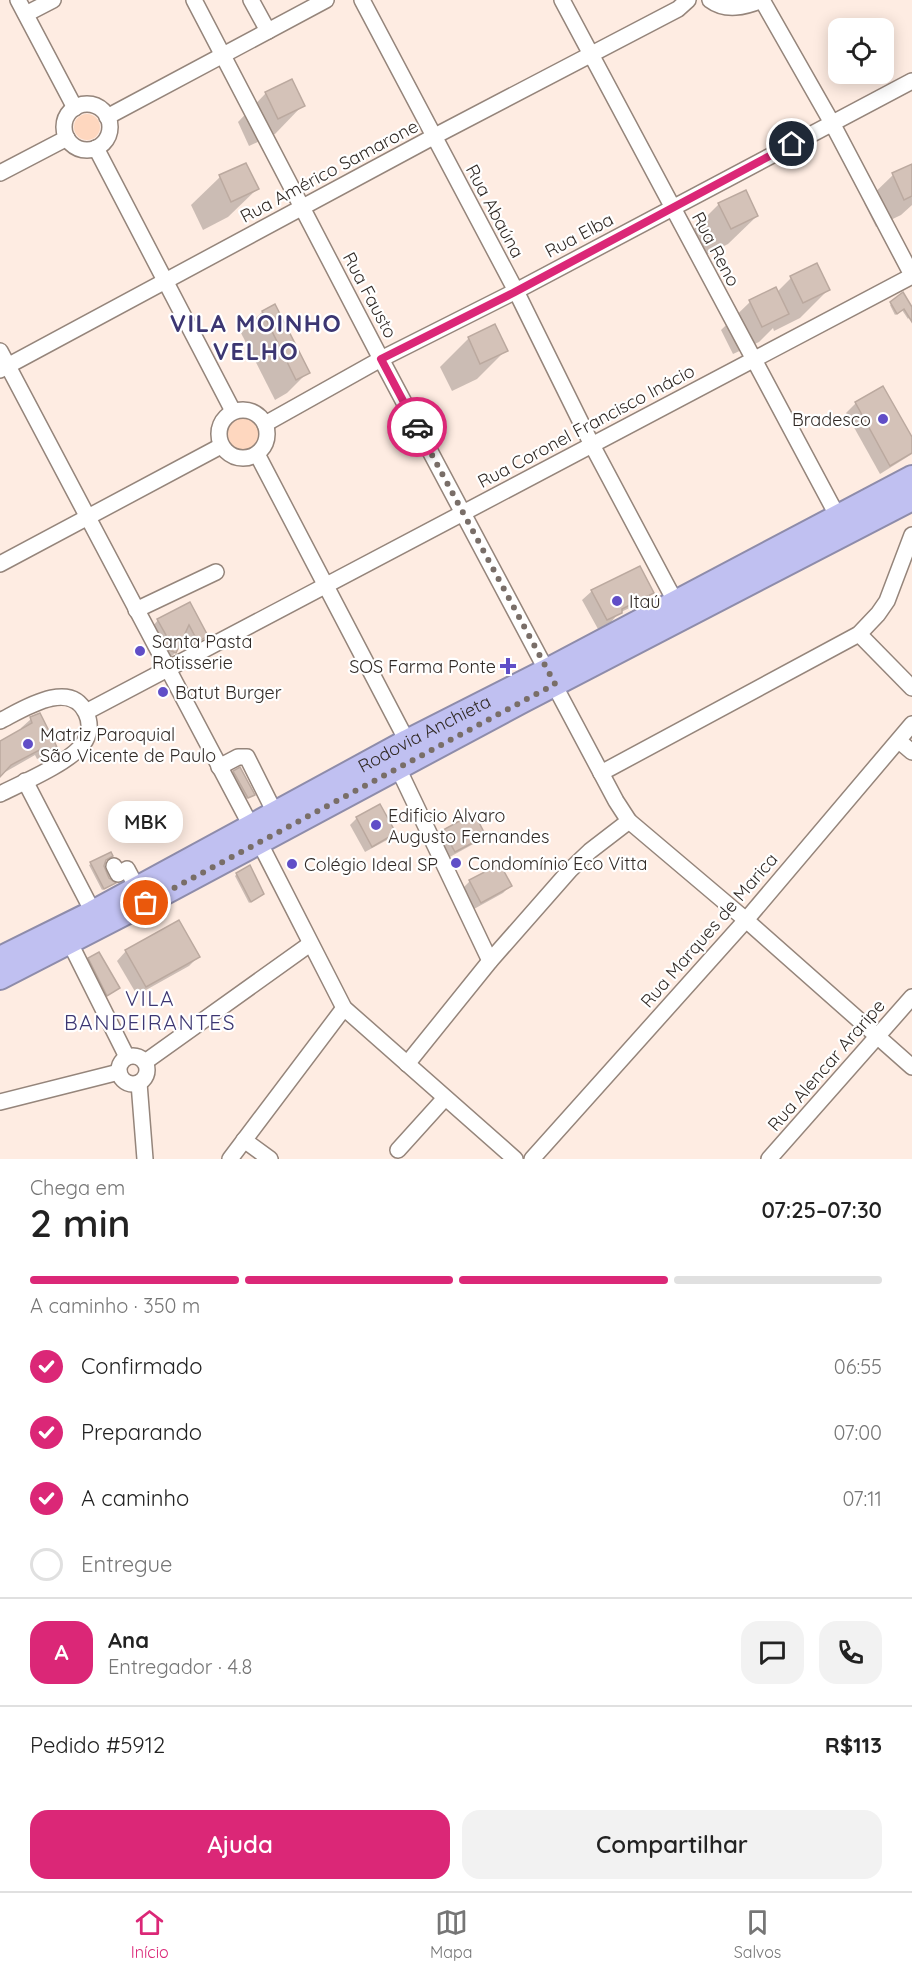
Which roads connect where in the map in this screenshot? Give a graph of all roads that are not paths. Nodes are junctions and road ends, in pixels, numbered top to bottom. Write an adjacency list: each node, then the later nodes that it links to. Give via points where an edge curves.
1 (18, 0): 11 (street)
2 (53, 0): 11 (street)
3 (194, 0): 13 (street, Rua Fausto)
4 (252, 0): 12 (street)
5 (326, 0): 12 (street)
6 (362, 0): 19 (street, Rua Abaúna)
7 (562, 0): 14 (street, Rua Reno)
8 (710, 0): 9 (street, via 727,7 744,7); 10 (street, Rua Américo Samarone)
9 (762, 0): 18 (street)
10 (683, 4): 14 (street, Rua Américo Samarone)
11 (26, 14): 16 (street)
12 (268, 31): 13 (street)
13 (223, 55): 17 (street); 24 (street, Rua Fausto)
14 (592, 55): 19 (street, Rua Américo Samarone); 23 (street, Rua Reno)
15 (912, 81): 18 (street, Rua Elba)
16 (75, 108): 17 (street, via 93,105); 20 (street, via 65,121)
17 (107, 117): 21 (street, via 108,135)
18 (832, 123): 23 (street, Rua Elba); 25 (street)
19 (433, 137): 24 (street, Rua Américo Samarone); 27 (street, Rua Abaúna)
20 (67, 138): 21 (street, via 80,149); 22 (street)
21 (96, 148): 26 (street)
22 (0, 173)
23 (671, 207): 27 (street, Rua Elba); 30 (street, Rua Reno)
24 (302, 208): 26 (street, Rua Américo Samarone); 29 (street, Rua Fausto)
25 (912, 276): 30 (street, Rua Coronel Francisco Inácio)
26 (165, 281): 31 (street, Rua Américo Samarone); 32 (street)
27 (516, 291): 29 (street, Rua Elba); 34 (street, Rua Abaúna)
28 (0, 351): 31 (street)
29 (381, 359): 33 (street, Rua Elba); 39 (street, Rua Fausto)
30 (754, 360): 34 (street, Rua Coronel Francisco Inácio); 40 (street, Rua Reno)
31 (4, 368): 41 (street)
32 (233, 411): 33 (street, via 248,410); 35 (street, via 218,430)
33 (265, 424): 36 (street, via 267,437)
34 (592, 445): 39 (street, Rua Coronel Francisco Inácio); 46 (street, Rua Abaúna)
35 (221, 446): 36 (street, via 237,458); 41 (street)
36 (257, 454): 45 (street)
37 (912, 477): 40 (highway, Rodovia Anchieta)
38 (912, 500): 50 (highway, Rodovia Anchieta)
39 (463, 512): 45 (street, Rua Coronel Francisco Inácio); 50 (street, Rua Fausto)
40 (837, 517): 46 (highway, Rodovia Anchieta)
41 (88, 519): 43 (street); 47 (street)
42 (912, 535): 48 (street, via 887,601)
43 (0, 564)
44 (216, 572): 47 (street)
45 (327, 586): 49 (street, Rua Coronel Francisco Inácio); 55 (street)
46 (675, 602): 50 (highway, Rodovia Anchieta)
47 (136, 610): 49 (street)
48 (858, 634): 51 (street); 60 (street)
49 (167, 670): 52 (street, Rua Coronel Francisco Inácio); 58 (street)
50 (551, 677): 55 (highway, Rodovia Anchieta); 59 (highway, Rodovia Anchieta); 60 (street, Rua Fausto)
51 (912, 688)
52 (86, 712): 53 (street, via 75,700 56,696); 61 (street, via 89,728 83,744 75,753)
53 (0, 721)
54 (912, 724): 56 (street, Rua Marques de Marica)
55 (407, 741): 63 (highway, Rodovia Anchieta)
56 (898, 741): 57 (street); 69 (street, Rua Marques de Marica)
57 (912, 752)
58 (219, 766): 63 (street, via 247,757); 65 (street)
59 (398, 768): 65 (highway, Rodovia Anchieta); 73 (street)
60 (601, 773): 64 (street, Rua Fausto)
61 (26, 781): 62 (street); 68 (street)
62 (0, 794)
63 (275, 813): 65 (highway, Rodovia Anchieta)
64 (629, 821): 69 (street, Rua Fausto); 73 (street, via 570,870)
65 (255, 834): 67 (highway, Rodovia Anchieta); 70 (highway, Rodovia Anchieta, via 165,893); 71 (street)
66 (114, 866): 67 (street, via 118,874 128,869)
67 (137, 888): 68 (highway, Rodovia Anchieta)
68 (93, 912): 72 (highway, Rodovia Anchieta)
69 (746, 920): 77 (street, Rua Fausto); 94 (street, Rua Marques de Marica)
70 (69, 941): 74 (highway, Rodovia Anchieta); 78 (street)
71 (310, 944): 76 (street); 79 (street)
72 (0, 958)
73 (490, 961): 80 (street)
74 (0, 978)
75 (912, 996): 77 (street, Rua Alencar Araripe)
76 (344, 1008): 80 (street); 86 (street)
77 (878, 1036): 81 (street, Rua Fausto); 95 (street, Rua Alencar Araripe)
78 (127, 1057): 79 (street, via 137,1056); 82 (street)
79 (145, 1062): 83 (street, via 147,1074)
80 (407, 1064): 84 (street)
81 (912, 1067)
82 (119, 1072): 83 (street, via 128,1083); 85 (street)
83 (139, 1083): 88 (street)
84 (445, 1098): 87 (street); 93 (street)
85 (0, 1102)
86 (244, 1140): 89 (street); 92 (street)
87 (398, 1150)
88 (144, 1159)
89 (230, 1159)
90 (250, 1159): 91 (street)
91 (261, 1159)
92 (270, 1159)
93 (515, 1159)
94 (532, 1159)
95 (769, 1159)

